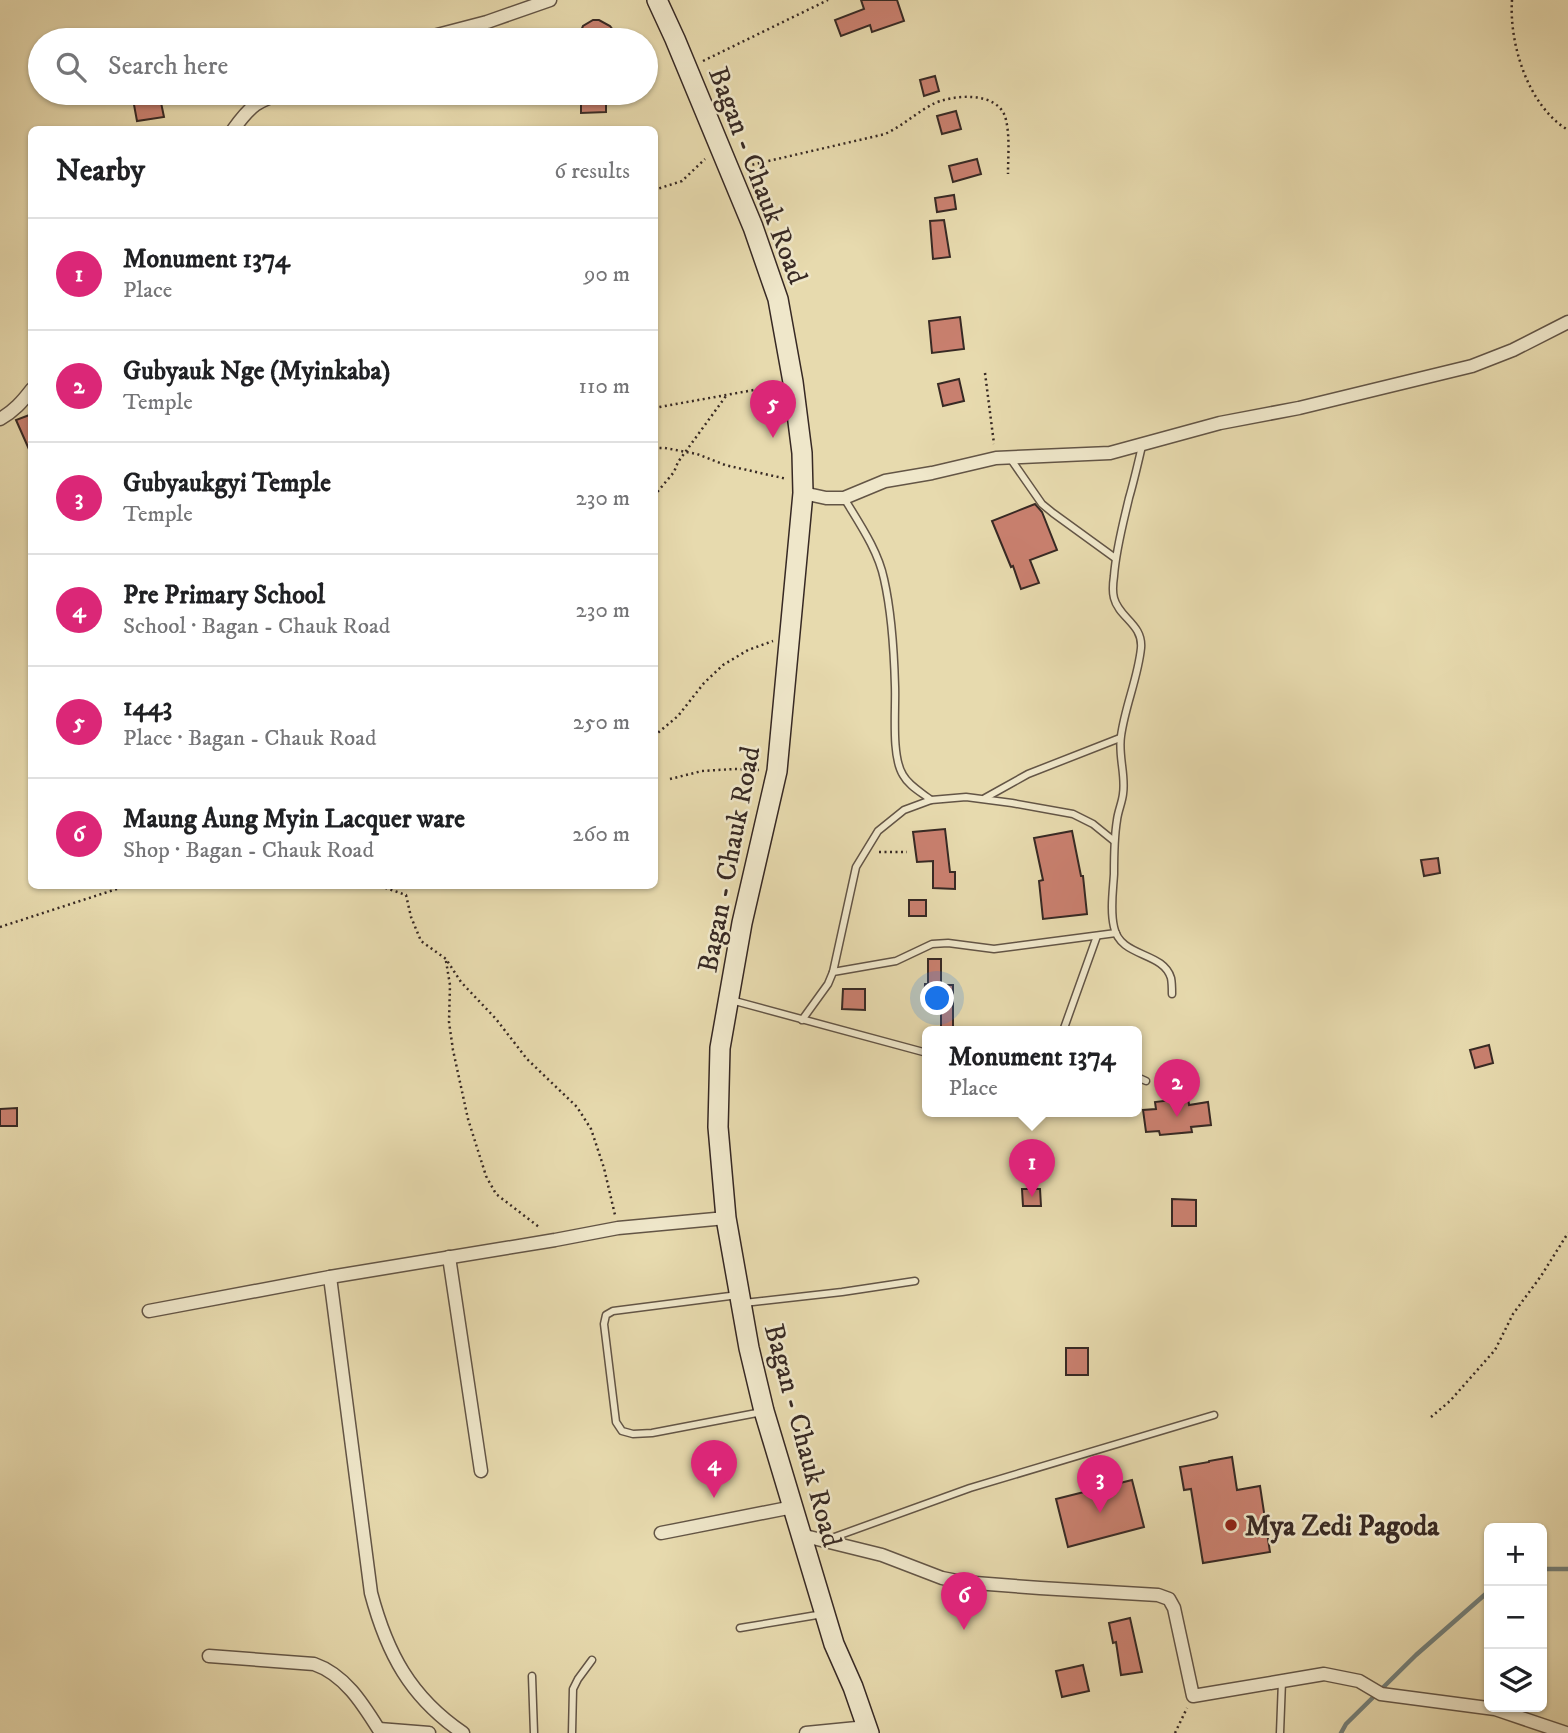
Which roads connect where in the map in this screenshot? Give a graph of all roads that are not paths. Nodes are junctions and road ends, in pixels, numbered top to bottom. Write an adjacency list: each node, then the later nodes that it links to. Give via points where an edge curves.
1 (550, 0): 3 (street)
2 (657, 0): 11 (main road, Bagan - Chauk Road, via 730,170 778,299 793,382)
3 (464, 28)
4 (255, 105): 5 (street)
5 (236, 126)
6 (1568, 322): 9 (street, via 1472,366)
7 (28, 394): 8 (street)
8 (0, 418)
9 (1142, 444): 10 (street, via 1110,453); 13 (lane)
10 (1002, 457): 12 (street, via 885,481); 13 (lane, via 1042,504)
11 (804, 488): 12 (street, via 826,498); 22 (main road, Bagan - Chauk Road, via 777,771)
12 (844, 498): 16 (lane, via 884,576 895,684 896,759 909,784)
13 (1115, 558): 14 (lane, via 1114,598 1141,639)
14 (1120, 738): 15 (lane, via 1028,774); 17 (lane, via 1123,796)
15 (984, 799): 16 (lane); 17 (lane, via 1073,814)
16 (931, 800): 20 (lane, via 904,810 878,831 856,867)
17 (1114, 841): 18 (lane)
18 (1115, 933): 19 (lane); 21 (lane, via 1131,950 1166,968)
19 (1097, 936): 20 (lane, via 994,948 932,944 896,961); 24 (lane)
20 (833, 972): 23 (lane)
21 (1172, 994)
22 (729, 999): 23 (lane); 28 (main road, Bagan - Chauk Road, via 720,1048 718,1127)
23 (802, 1020): 25 (lane)
24 (1065, 1026)
25 (922, 1053)
26 (1142, 1079): 27 (lane)
27 (1146, 1081)
28 (726, 1218): 29 (street, via 618,1228); 32 (main road, Bagan - Chauk Road)
29 (449, 1258): 30 (street); 36 (street)
30 (330, 1277): 33 (street); 50 (street, via 371,1593 380,1624 410,1685 434,1712)
31 (915, 1282): 32 (lane)
32 (741, 1299): 34 (main road, Bagan - Chauk Road); 34 (lane, via 606,1315 617,1423 622,1431 642,1434)
33 (149, 1311)
34 (764, 1411): 37 (main road, Bagan - Chauk Road)
35 (1214, 1415): 40 (lane, via 970,1488)
36 (481, 1471)
37 (793, 1507): 38 (street); 39 (main road, Bagan - Chauk Road)
38 (661, 1533)
39 (801, 1535): 40 (street); 41 (main road, Bagan - Chauk Road)
40 (824, 1541): 46 (street, via 962,1582 1158,1595 1169,1599 1174,1608 1193,1696)
41 (825, 1613): 42 (lane); 47 (main road, Bagan - Chauk Road)
42 (740, 1628)
43 (209, 1656): 48 (street, via 314,1664 346,1684)
44 (592, 1660): 52 (lane, via 573,1689)
45 (532, 1676): 51 (lane)
46 (1282, 1681): 54 (lane); 55 (street, via 1324,1674 1359,1681 1381,1694 1495,1709)
47 (868, 1730): 53 (street)
48 (380, 1731): 49 (street)
49 (429, 1733)
50 (463, 1733)
51 (534, 1733)
52 (572, 1733)
53 (806, 1733)
54 (1280, 1733)
55 (1566, 1733)

